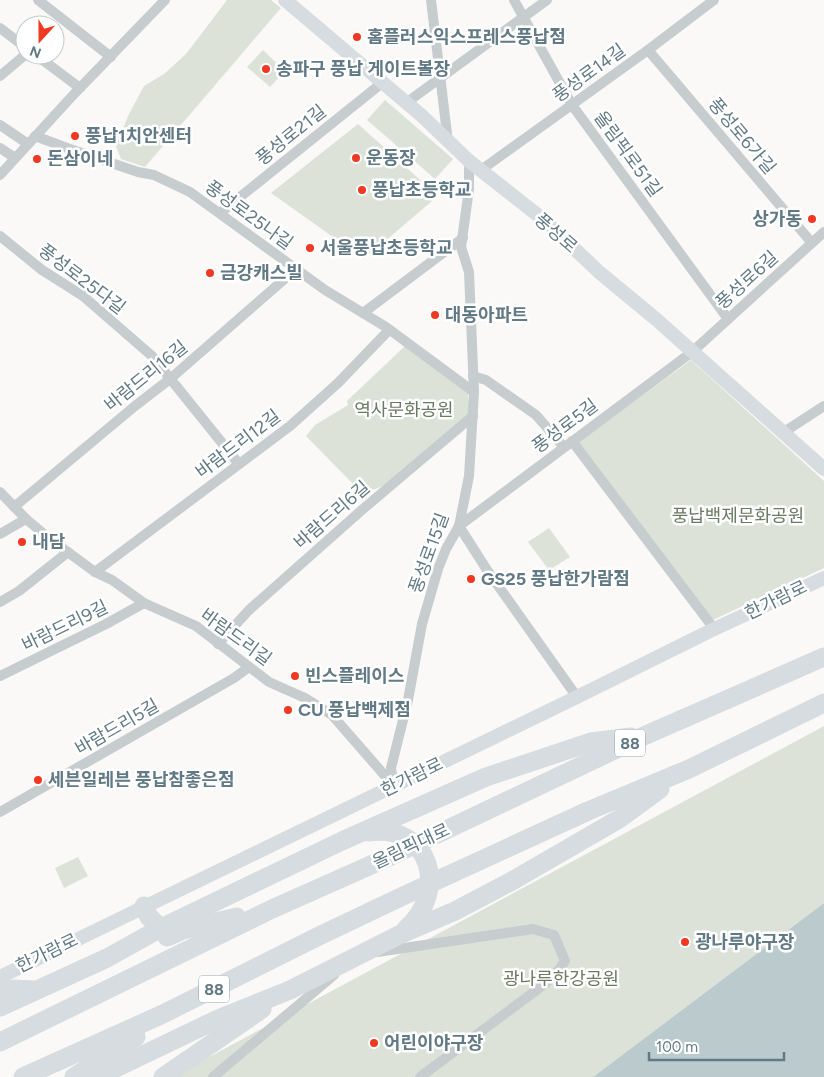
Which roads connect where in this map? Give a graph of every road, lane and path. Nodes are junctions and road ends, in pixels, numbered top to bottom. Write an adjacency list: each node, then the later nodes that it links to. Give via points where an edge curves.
1 (38, 0): 12 (street)
2 (166, 0): 12 (street)
3 (285, 0): 17 (street, 풍성로)
4 (431, 0): 16 (street)
5 (514, 0): 8 (street, 올림픽로51길)
6 (547, 0): 8 (street)
7 (714, 0): 11 (street, 풍성로14길)
8 (523, 17): 16 (street); 20 (street, 올림픽로51길)
9 (0, 28): 10 (street)
10 (15, 39)
11 (648, 50): 20 (street, 풍성로14길); 34 (street, 풍성로6가길)
12 (110, 57): 18 (street)
13 (15, 63): 15 (street)
14 (49, 65): 18 (street)
15 (0, 76)
16 (440, 78): 19 (street); 23 (street)
17 (382, 83): 19 (street, 풍성로); 30 (street, 풍성로21길)
18 (80, 88): 22 (street)
19 (406, 103): 23 (street, 풍성로)
20 (572, 105): 28 (street, 풍성로14길); 37 (street, 올림픽로51길)
21 (0, 125): 24 (street)
22 (35, 136): 24 (street); 30 (street, 풍성로25나길, via 154,175 190,192)
23 (448, 142): 27 (street, 풍성로)
24 (28, 144): 26 (street)
25 (0, 148): 26 (street)
26 (15, 158): 29 (street)
27 (469, 161): 28 (street, 풍성로); 33 (street, 풍성로15길)
28 (481, 170): 39 (street, 풍성로, via 544,220)
29 (0, 175)
30 (220, 213): 35 (street, 풍성로25나길)
31 (824, 232): 34 (street, 풍성로6길)
32 (0, 236): 41 (street, 풍성로25다길, via 42,270 83,296 152,356)
33 (463, 238): 36 (street); 40 (street, 풍성로15길, via 462,247 469,272)
34 (812, 243): 37 (street, 풍성로6길)
35 (296, 269): 36 (street, 풍성로25나길); 41 (street, 바람드리16길)
36 (363, 313): 38 (street, 풍성로25나길)
37 (728, 319): 39 (street, 풍성로6길)
38 (390, 330): 42 (street, 풍성로25나길); 47 (street, 바람드리12길, via 290,426)
39 (692, 352): 45 (street, 풍성로); 46 (street, 풍성로5길)
40 (473, 376): 42 (street, 풍성로15길); 46 (street, via 486,380 536,415)
41 (170, 379): 47 (street, 풍성로25다길); 50 (street, 바람드리16길)
42 (474, 392): 44 (street, 풍성로15길)
43 (824, 406): 45 (street)
44 (473, 416): 52 (street, 풍성로15길, via 469,476); 60 (street, 바람드리6길, via 327,540 249,610)
45 (784, 432): 48 (street, 풍성로)
46 (568, 444): 52 (street, 풍성로5길); 59 (street)
47 (239, 464): 55 (street, 바람드리12길)
48 (824, 469)
49 (0, 492): 50 (street, 바람드리길)
50 (14, 507): 51 (street, 바람드리길)
51 (26, 519): 53 (street); 54 (street, 바람드리길)
52 (459, 526): 64 (street); 68 (street, 풍성로15길, via 438,569 422,624 408,700 390,768)
53 (0, 534)
54 (68, 552): 55 (street, 바람드리길); 57 (street)
55 (95, 572): 58 (street, 바람드리길)
56 (824, 578): 59 (street, 한가람로)
57 (0, 602)
58 (144, 603): 60 (street, 바람드리길, via 196,626); 63 (street, 바람드리9길)
59 (715, 630): 64 (street, 한가람로)
60 (218, 644): 62 (street, 바람드리길)
61 (824, 657): 66 (highway, 올림픽대로 / 88)
62 (249, 667): 68 (street, 바람드리길, via 269,682 306,698 332,715); 69 (street, 바람드리5길)
63 (0, 676)
64 (577, 697): 68 (street, 한가람로)
65 (824, 703): 67 (highway, 88)
66 (646, 735): 70 (highway, via 591,742 486,777); 72 (highway, 올림픽대로 / 88)
67 (689, 768): 74 (highway, via 618,819 512,881 455,912); 81 (highway, 88, via 403,896)
68 (394, 786): 71 (street, 한가람로)
69 (0, 812)
70 (344, 840): 73 (highway); 74 (highway, via 369,832 394,832 404,836 425,859 430,877 427,901 421,913)
71 (144, 906): 73 (highway, via 149,917); 77 (street, 한가람로)
72 (272, 909): 76 (highway, via 183,930); 82 (highway, 올림픽대로 / 88)
73 (161, 928): 76 (highway)
74 (399, 934): 75 (highway)
75 (358, 955): 79 (highway); 87 (street); 88 (street, via 533,929 554,935 565,961 555,975)
76 (107, 958): 78 (highway)
77 (3, 984): 78 (highway)
78 (39, 990): 80 (highway)
79 (290, 990): 85 (highway, via 218,1019); 86 (highway)
80 (0, 1007)
81 (163, 1014): 83 (highway, 88); 84 (highway, via 132,1040)
82 (0, 1042)
83 (23, 1077)
84 (74, 1077)
85 (97, 1077)
86 (163, 1077)
87 (213, 1077)
88 (420, 1077)

